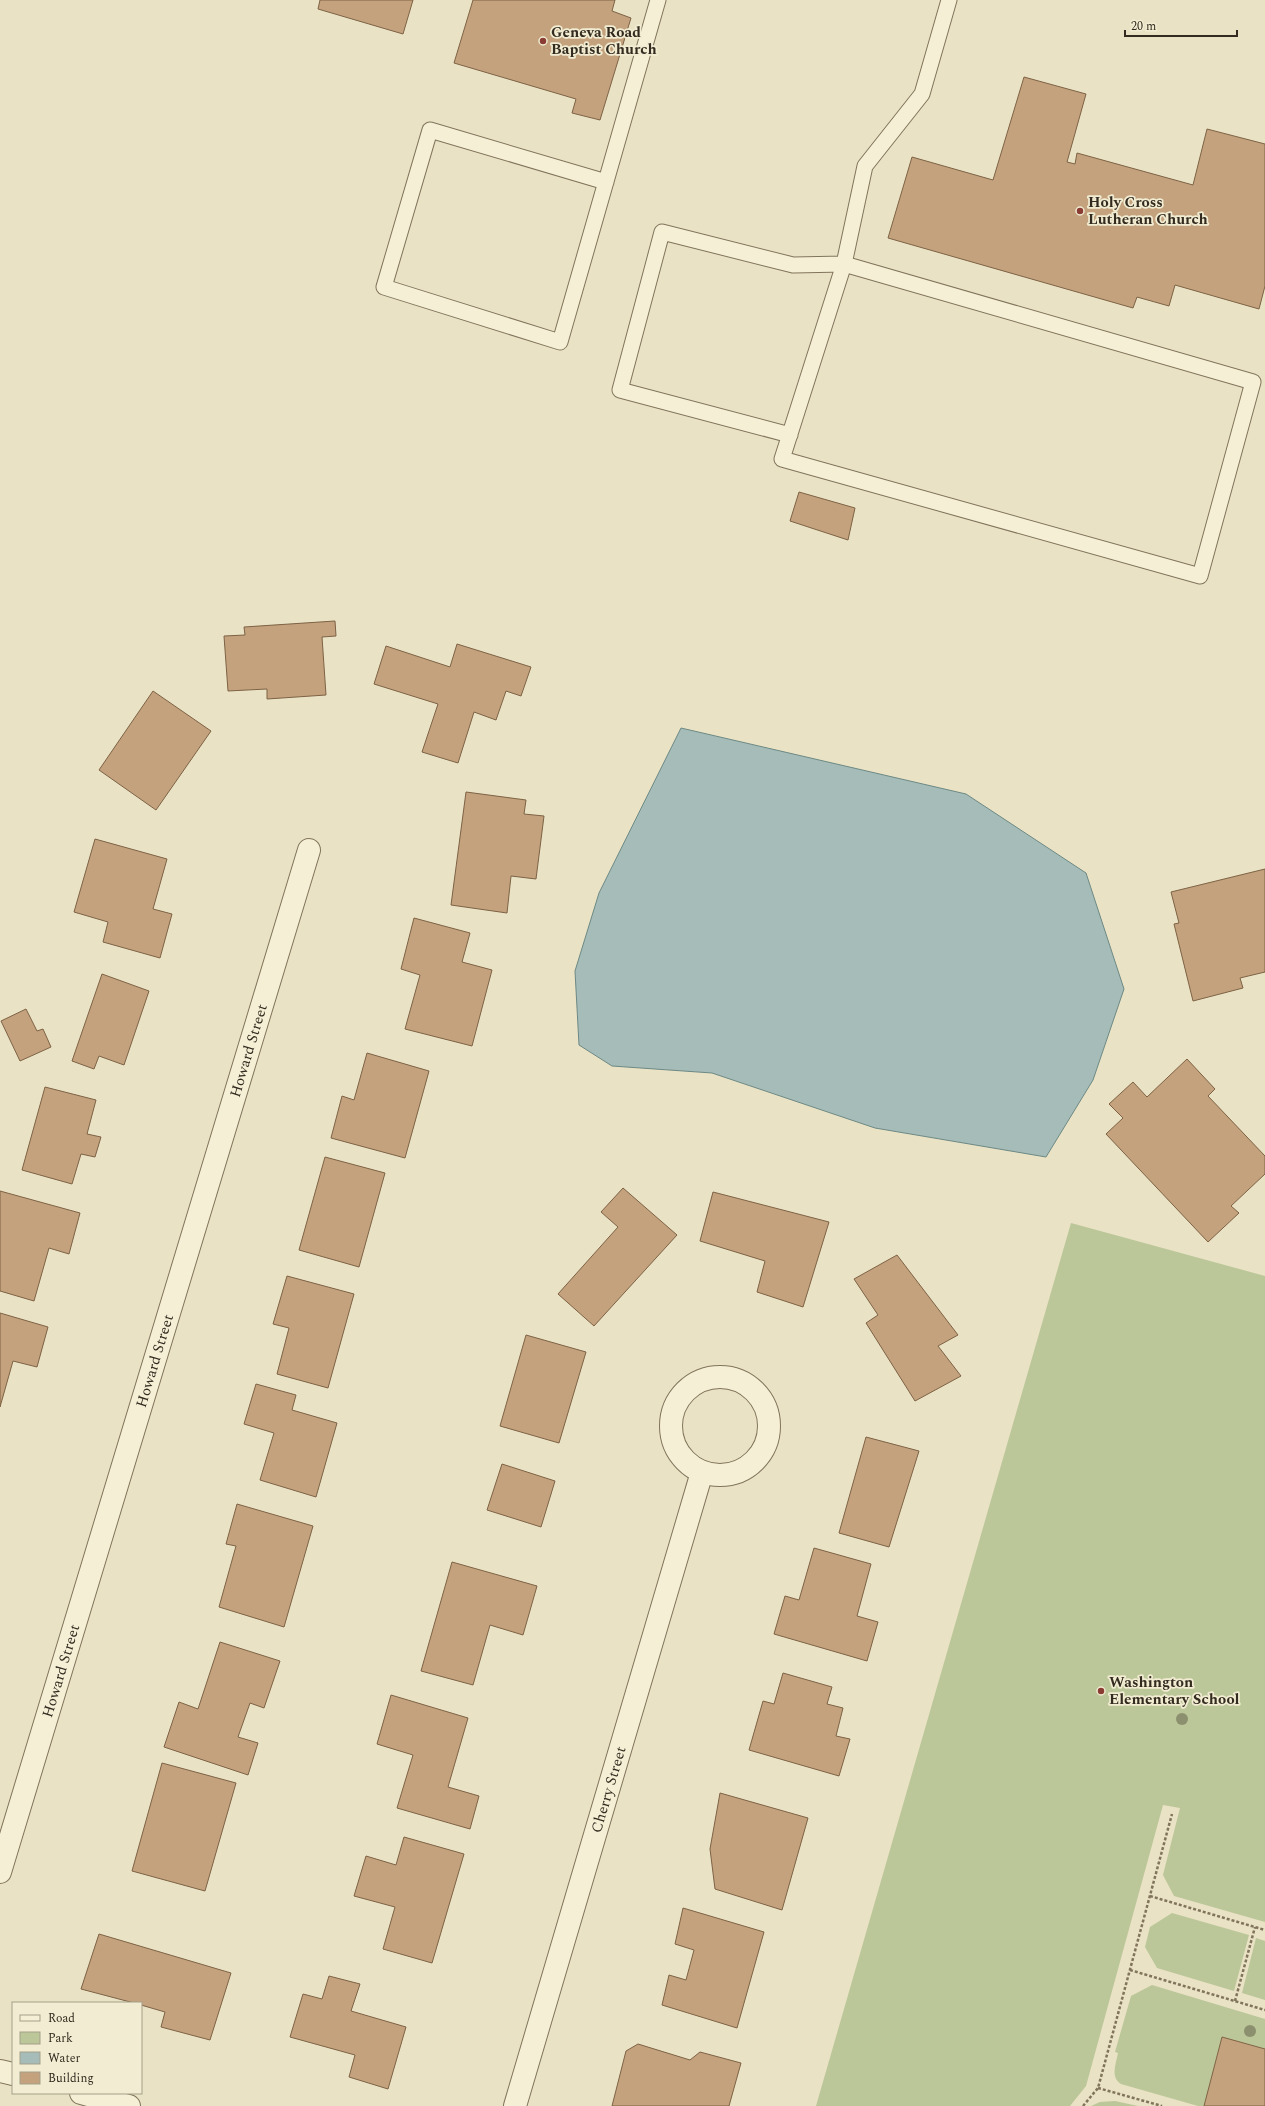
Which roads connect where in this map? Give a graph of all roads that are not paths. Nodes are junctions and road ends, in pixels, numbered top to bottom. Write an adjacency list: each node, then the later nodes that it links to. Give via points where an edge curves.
1 (658, 0): 3 (lane)
2 (949, 0): 4 (lane, via 922,94 865,166)
3 (606, 182): 3 (lane, via 560,342 384,287 430,130)
4 (844, 264): 5 (lane); 5 (lane, via 793,266 662,232 620,390); 5 (lane, via 1253,382 1200,576 782,459)
5 (790, 435)
6 (309, 850): 8 (street, Howard Street)
7 (702, 1472): 7 (street, via 688,1464 678,1453 671,1438 670,1422 674,1406 683,1392 696,1382 713,1377 730,1378 746,1384 759,1396 767,1411 767,1442 759,1456 748,1467 734,1474 717,1476); 13 (street, Cherry Street)
8 (0, 1872)
9 (0, 2071): 10 (street)
10 (12, 2074)
11 (85, 2094): 12 (street)
12 (129, 2106)
13 (515, 2106)

